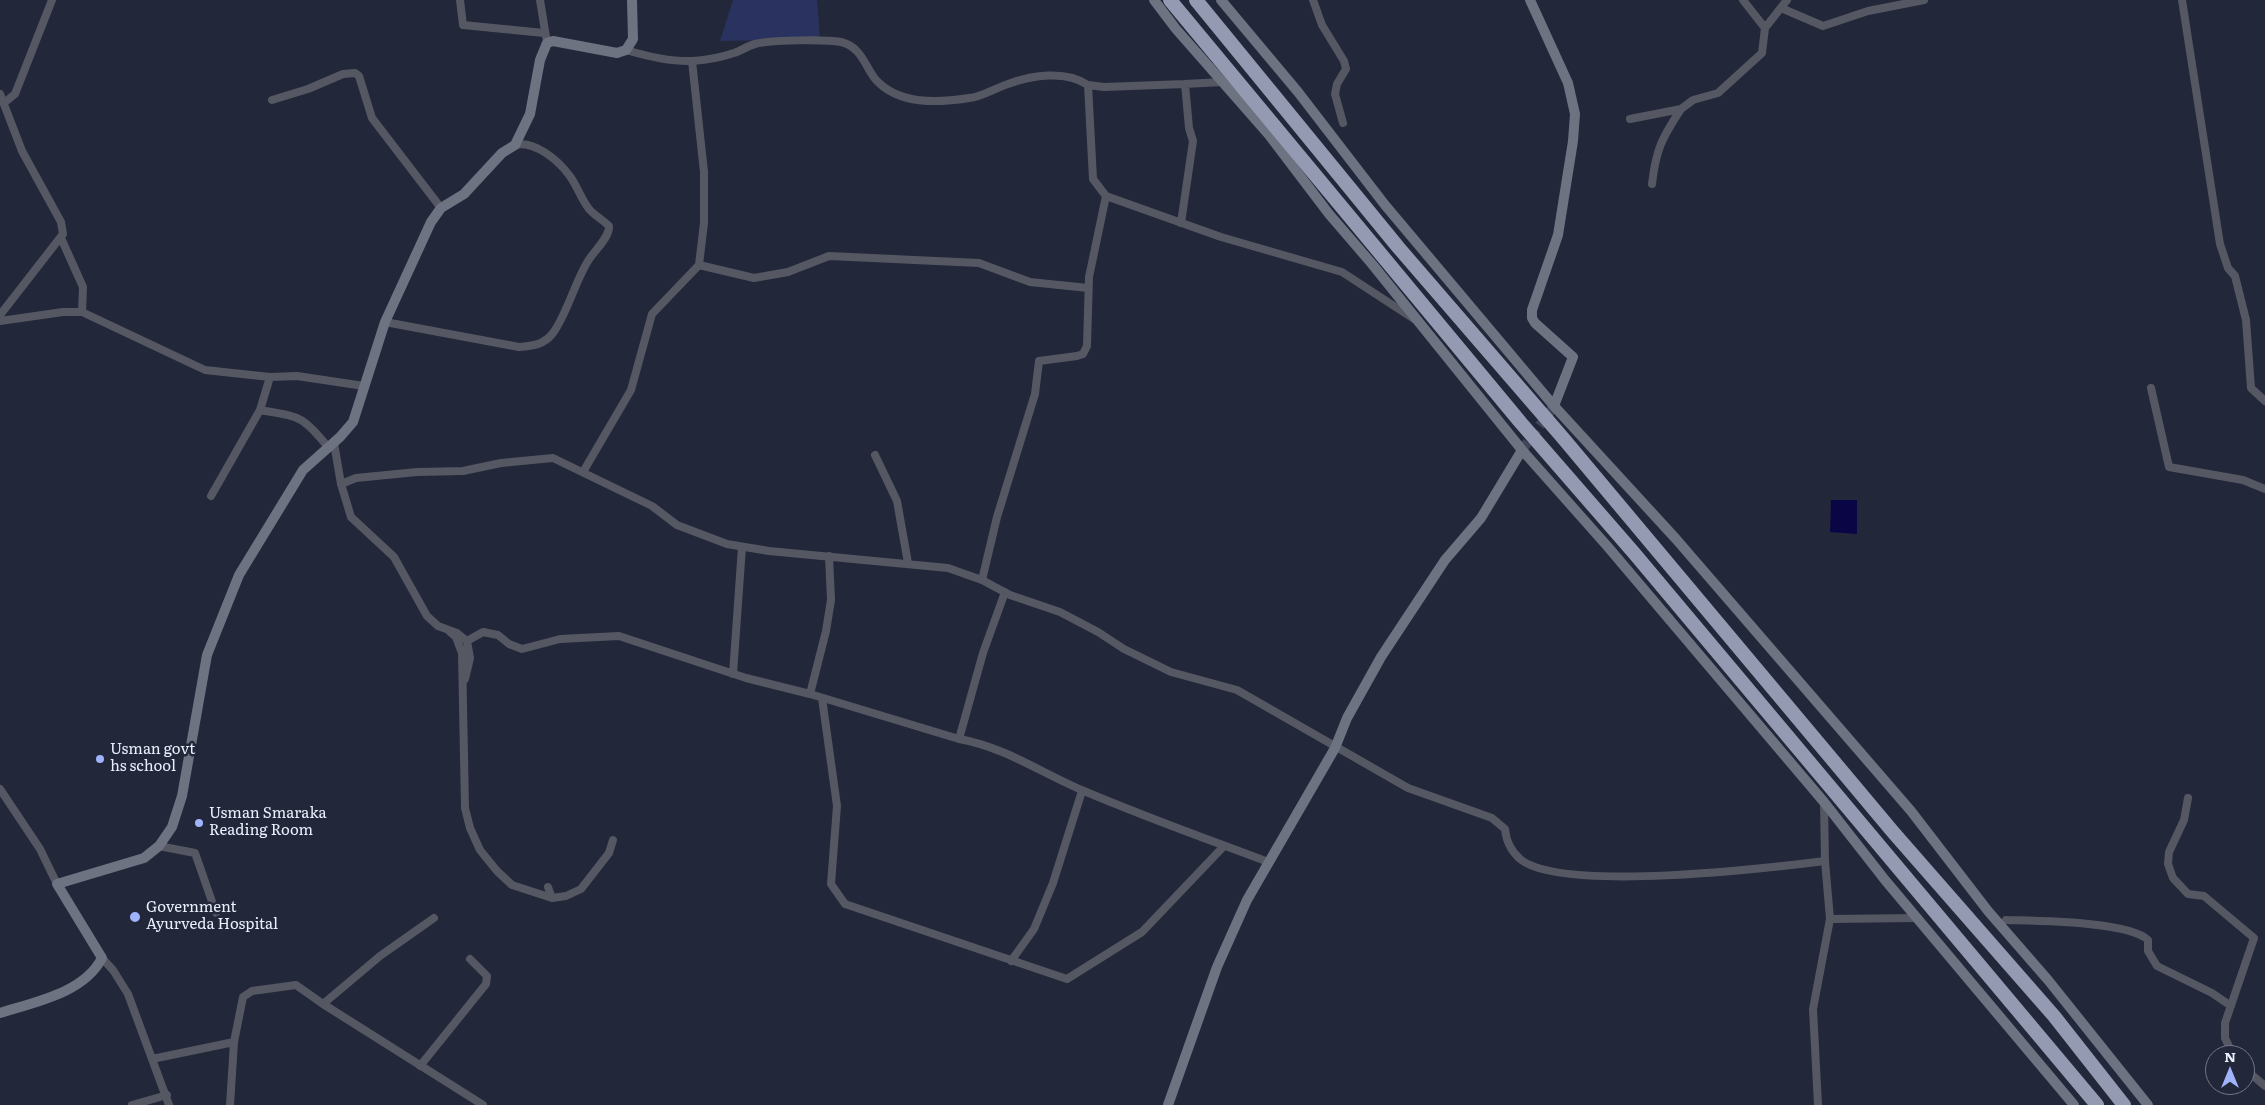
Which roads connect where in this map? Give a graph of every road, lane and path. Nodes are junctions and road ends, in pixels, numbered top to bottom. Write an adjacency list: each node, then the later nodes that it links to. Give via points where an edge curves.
1 (52, 0): 25 (street, via 15,94)
2 (460, 0): 17 (street, via 463,25)
3 (540, 0): 17 (street)
4 (632, 0): 18 (street, via 633,38)
5 (1154, 0): 20 (street)
6 (1170, 0): 105 (highway, via 1471,364 1634,553)
7 (1196, 0): 106 (highway, via 1398,247 1893,832 2054,1016)
8 (1221, 0): 46 (street, via 1298,92 1385,205)
9 (1313, 0): 28 (street, via 1322,25 1346,69 1335,94)
10 (1530, 0): 46 (street, via 1568,83 1575,114 1558,235 1532,310 1535,324 1573,357)
11 (1743, 0): 16 (street)
12 (1787, 0): 15 (street)
13 (1924, 0): 15 (street, via 1868,11 1823,26)
14 (2182, 0): 45 (street, via 2220,244 2228,268 2235,276 2246,320 2251,388)
15 (1780, 8): 16 (street)
16 (1765, 28): 26 (street, via 1764,49 1757,60 1718,93 1692,100)
17 (547, 37): 18 (street, via 617,53); 29 (street, via 530,114)
18 (626, 50): 19 (street)
19 (692, 61): 22 (street, via 733,54 755,44 826,40 843,43 856,50 875,79 889,92 904,98 938,101 971,98 1010,83 1054,75 1068,76); 35 (street, via 704,172 704,223)
20 (1222, 82): 21 (street); 39 (street, via 1269,135)
21 (1185, 84): 22 (street); 33 (street, via 1193,141)
22 (1088, 85): 31 (street, via 1093,179)
23 (0, 94): 25 (street)
24 (272, 100): 32 (street, via 343,74 355,73 359,76 372,118)
25 (4, 103): 34 (street, via 22,151 61,222)
26 (1681, 109): 27 (street); 30 (street, via 1663,136 1655,156)
27 (1630, 119)
28 (1343, 123)
29 (515, 145): 32 (street, via 502,153 464,194); 41 (street, via 524,143 554,161 569,175 589,210 609,226 607,235 574,285 552,334 537,346 519,347)
30 (1652, 184)
31 (1106, 196): 33 (street); 36 (street)
32 (441, 208): 41 (street, via 431,222)
33 (1181, 223): 39 (street, via 1342,272)
34 (61, 238): 37 (street, via 83,287); 38 (street)
35 (699, 265): 36 (street, via 754,278 788,272 829,256 979,263 1030,282); 51 (street, via 652,314 631,390)
36 (1088, 288): 58 (street, via 1087,346 1083,354 1039,361 1035,394 997,517)
37 (82, 312): 40 (street); 42 (street, via 205,370)
38 (0, 315)
39 (1416, 320): 49 (street)
40 (0, 321)
41 (384, 322): 43 (street)
42 (270, 376): 43 (street, via 306,377); 47 (street)
43 (364, 386): 48 (street, via 353,422)
44 (2151, 388): 53 (street, via 2169,467 2243,480)
45 (2265, 401)
46 (1554, 406): 107 (street, via 1676,539 1911,811)
47 (260, 410): 48 (street, via 297,417); 54 (street)
48 (331, 445): 52 (street); 73 (street, via 303,470 239,574 207,655 182,796 172,827)
49 (1522, 450): 67 (street, via 1481,518 1444,560 1381,657 1346,718); 71 (street)
50 (875, 455): 57 (street, via 897,501)
51 (583, 472): 52 (street, via 553,458 463,471 356,478); 55 (street, via 652,506 677,525)
52 (341, 484): 60 (street, via 351,518 394,557 427,616)
53 (2265, 489)
54 (211, 496)
55 (742, 547): 56 (street); 62 (street)
56 (829, 556): 57 (street); 64 (street, via 831,600)
57 (908, 563): 58 (street, via 948,568)
58 (982, 580): 59 (street)
59 (1004, 592): 66 (street); 67 (street, via 1060,612 1124,650 1171,672 1237,690)
60 (450, 632): 61 (street); 63 (street, via 461,648)
61 (467, 641): 62 (street, via 483,632 498,635 522,649 560,639 620,636); 63 (street, via 470,658)
62 (732, 674): 64 (street)
63 (464, 683): 79 (street, via 464,800 470,828 480,850 512,885)
64 (810, 694): 65 (street)
65 (822, 698): 66 (street); 87 (street, via 837,806 831,884 845,904)
66 (958, 739): 69 (street, via 1007,752)
67 (1335, 748): 75 (street, via 1408,788 1492,818 1505,829 1506,840 1520,859 1573,876 1716,873); 76 (street)
68 (0, 790): 77 (street, via 40,849)
69 (1082, 791): 74 (street); 87 (street, via 1054,883 1034,929)
70 (2188, 798): 89 (street, via 2184,820 2169,852 2168,864 2173,878 2188,894 2204,896 2254,938)
71 (1824, 802): 75 (street); 82 (street)
72 (613, 840): 79 (street, via 609,853 581,889)
73 (159, 846): 77 (street, via 135,862); 80 (street, via 195,853)
74 (1224, 846): 76 (street); 87 (street, via 1142,932 1067,979)
75 (1826, 860): 83 (street)
76 (1268, 862): 102 (street, via 1246,900 1217,967)
77 (57, 884): 85 (street)
78 (548, 887): 79 (street)
79 (552, 898)
80 (216, 913)
81 (434, 918): 88 (street, via 380,956)
82 (1918, 918): 83 (street); 104 (street)
83 (1830, 919): 103 (street, via 1813,1009)
84 (2006, 920): 89 (street, via 2095,926 2141,933 2148,940 2148,952 2157,966)
85 (102, 958): 90 (street, via 96,970 71,989); 93 (street, via 114,970 128,994)
86 (470, 959): 94 (street, via 487,976 486,984)
87 (1011, 961)
88 (323, 1004): 91 (street, via 296,985 252,991 243,996); 94 (street)
89 (2231, 1006): 92 (street, via 2225,1023)
90 (0, 1013)
91 (234, 1042): 93 (street); 100 (street)
92 (2228, 1045)
93 (152, 1060): 97 (street)
94 (420, 1066): 101 (street)
95 (2255, 1078): 96 (street)
96 (2265, 1086)
97 (167, 1095): 98 (street); 99 (street)
98 (132, 1105)
99 (169, 1105)
100 (230, 1105)
101 (483, 1105)
102 (1168, 1105)
103 (1818, 1105)
104 (2074, 1105)
105 (2097, 1105)
106 (2124, 1105)
107 (2148, 1105)

